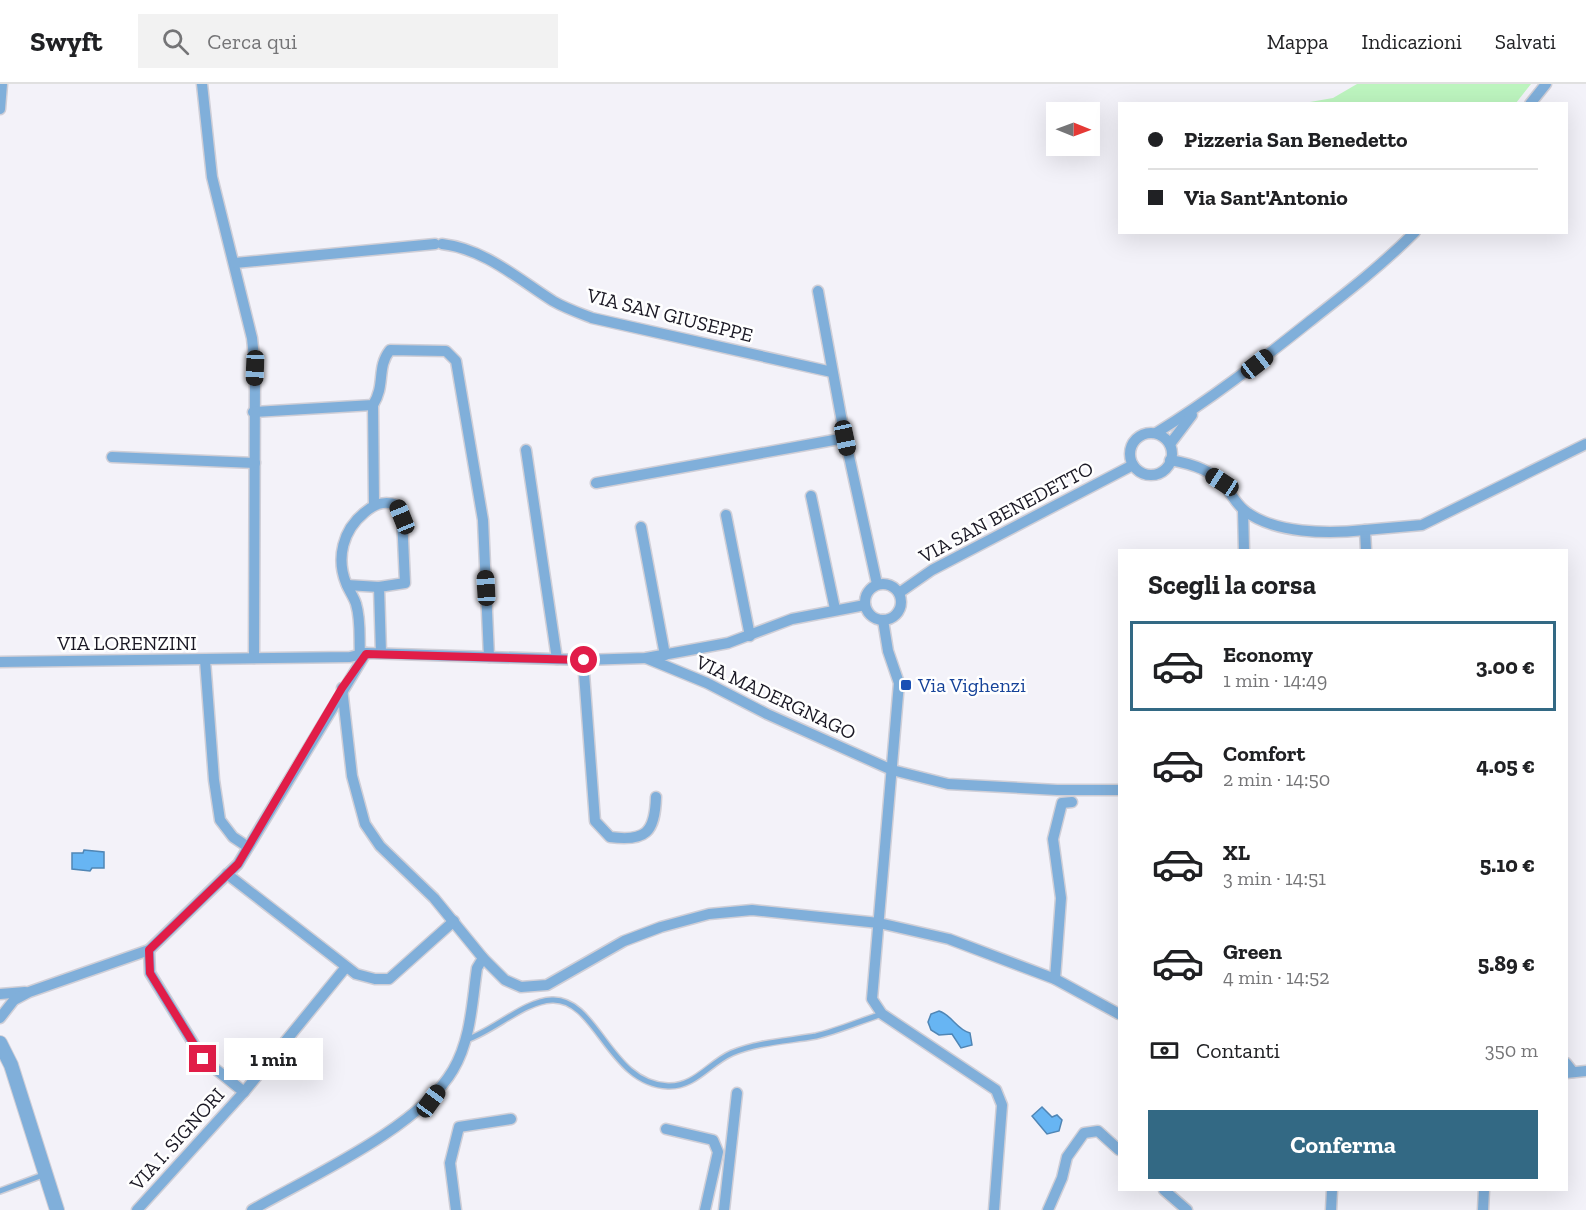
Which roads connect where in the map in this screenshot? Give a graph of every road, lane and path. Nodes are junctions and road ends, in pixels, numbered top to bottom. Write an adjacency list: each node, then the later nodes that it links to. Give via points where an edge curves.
1 (2, 84): 5 (street)
2 (202, 84): 7 (street, via 212,177)
3 (1546, 84): 4 (street)
4 (1532, 102)
5 (0, 109)
6 (1413, 234): 11 (street, via 1387,261)
7 (235, 263): 9 (street, VIA SAN GIUSEPPE, via 438,244 465,247 555,302 592,318); 12 (street, via 252,338)
8 (818, 291): 9 (street)
9 (832, 372): 14 (street)
10 (373, 405): 12 (street); 24 (street); 42 (street, via 381,393 382,359 390,350 447,351 456,361 483,520)
11 (1198, 408): 13 (street); 15 (street)
12 (253, 412): 20 (street)
13 (1156, 433): 15 (street); 21 (street, via 1137,437 1131,445)
14 (845, 438): 22 (street); 31 (street)
15 (1170, 444): 19 (street)
16 (1586, 444): 28 (street, via 1422,525)
17 (526, 450): 45 (street)
18 (112, 457): 20 (street)
19 (1170, 460): 21 (street, via 1156,474 1143,474); 25 (street, via 1204,470 1222,482)
20 (255, 463): 43 (street)
21 (1133, 465): 34 (street, VIA SAN BENEDETTO, via 932,570)
22 (596, 483)
23 (811, 496): 36 (street)
24 (374, 504): 32 (street, via 354,521 346,535 341,552); 33 (street, via 392,502 402,517 405,583)
25 (1243, 510): 28 (street, via 1299,531); 29 (street)
26 (726, 515): 38 (street)
27 (641, 527): 41 (street)
28 (1365, 530): 30 (street)
29 (1244, 549)
30 (1366, 549)
31 (877, 584): 34 (street, via 892,586); 35 (street, via 870,589)
32 (347, 585): 33 (street); 40 (street, via 358,614)
33 (379, 587): 39 (street)
34 (899, 593): 37 (street, via 897,614)
35 (865, 605): 36 (street); 37 (street, via 873,618)
36 (835, 609): 38 (street, via 792,619)
37 (883, 620): 50 (street, via 888,651 900,683)
38 (750, 636): 41 (street)
39 (381, 653): 40 (street); 42 (street)
40 (358, 655): 43 (street, VIA LORENZINI); 49 (street)
41 (665, 655): 44 (street)
42 (489, 657): 45 (street)
43 (254, 658): 46 (street, VIA LORENZINI)
44 (645, 658): 47 (street); 50 (street, VIA MADERGNAGO)
45 (557, 659): 47 (street)
46 (205, 660): 48 (street, VIA LORENZINI); 54 (street, via 213,780 220,820 233,837)
47 (584, 660): 52 (street, via 595,821 610,837 635,838 655,821)
48 (0, 662)
49 (342, 688): 54 (street); 56 (street, via 352,776 365,824 380,846)
50 (892, 770): 51 (street, VIA MADERGNAGO, via 948,784); 57 (street)
51 (1118, 790)
52 (656, 797)
53 (1072, 802): 61 (street, via 1062,803 1053,839 1061,898)
54 (248, 847): 55 (street)
55 (228, 874): 58 (street); 60 (street)
56 (454, 921): 59 (street); 60 (street, via 389,979 356,974)
57 (879, 922): 59 (street, via 752,910 709,914 624,941 547,985 521,987 505,980); 61 (street, via 949,939); 65 (street, via 872,999)
58 (149, 950): 62 (street); 71 (street, via 150,973 203,1059)
59 (483, 958): 67 (street, via 477,968)
60 (346, 967): 71 (street, VIA I. SIGNORI)
61 (1055, 979): 64 (street)
62 (29, 992): 63 (street); 66 (street, via 14,1000)
63 (0, 994)
64 (1118, 1013)
65 (882, 1014): 67 (lane, via 819,1035 758,1044 730,1054 685,1084 669,1086 647,1082 622,1065 584,1015 570,1004 554,999 534,1004); 87 (street, via 996,1090 1002,1106)
66 (0, 1018)
67 (466, 1040): 83 (street, via 453,1070 431,1101 392,1130)
68 (0, 1043): 76 (street, via 11,1065)
69 (1586, 1071): 70 (street)
70 (1570, 1073)
71 (244, 1092): 82 (street, VIA I. SIGNORI)
72 (737, 1093): 86 (street)
73 (511, 1119): 84 (street, via 459,1127 450,1163)
74 (666, 1129): 85 (street, via 713,1140 718,1152)
75 (1118, 1149): 88 (street, via 1098,1131 1084,1133 1067,1157)
76 (46, 1174): 77 (lane); 81 (street)
77 (0, 1191)
78 (1165, 1191): 89 (street)
79 (1332, 1191): 90 (street)
80 (1484, 1191): 91 (street)
81 (57, 1210)
82 (137, 1210)
83 (252, 1210)
84 (456, 1210)
85 (705, 1210)
86 (724, 1210)
87 (994, 1210)
88 (1048, 1210)
89 (1187, 1210)
90 (1331, 1210)
91 (1483, 1210)

